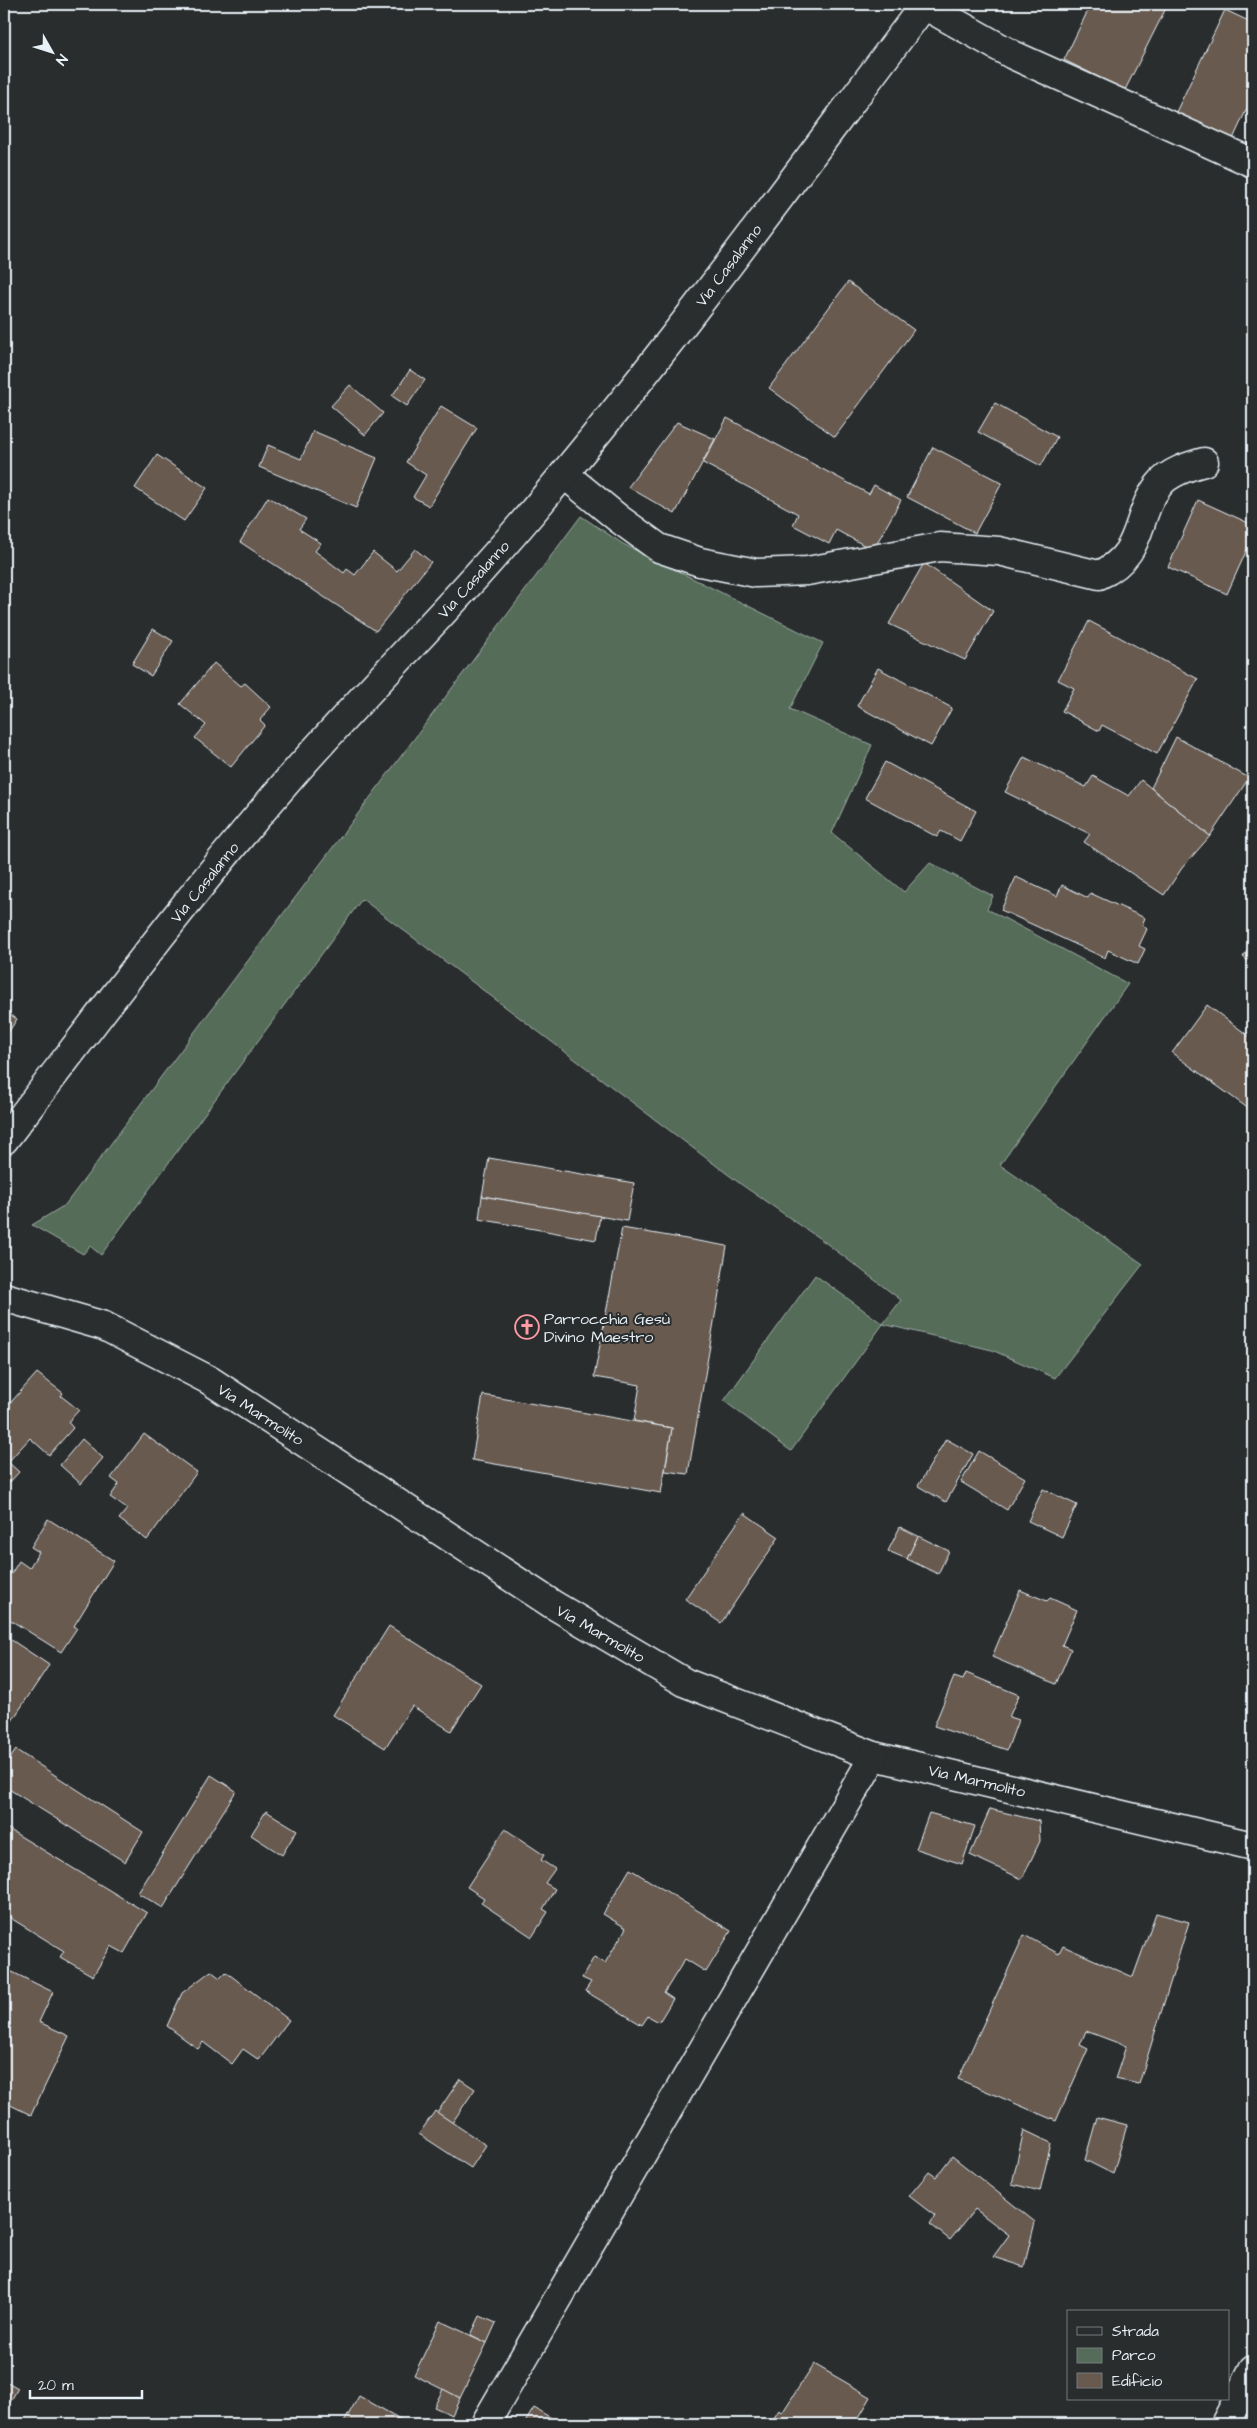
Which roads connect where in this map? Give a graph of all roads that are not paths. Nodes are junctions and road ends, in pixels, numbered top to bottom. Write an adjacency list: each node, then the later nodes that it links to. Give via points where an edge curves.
1 (925, 4): 2 (street, via 1013,55); 4 (street, Via Casalanno, via 652,366)
2 (1253, 163)
3 (1204, 462): 4 (street, via 1183,469 1160,484 1148,505 1137,538 1126,555 1113,569 1100,575 1000,551 940,547 808,571 756,573 700,562 659,548)
4 (564, 474): 5 (street, Via Casalanno, via 504,546 292,776 192,896)
5 (4, 1140)
6 (4, 1297): 7 (street, Via Marmolito, via 104,1326 209,1380 552,1604 686,1682)
7 (874, 1756): 8 (street, Via Marmolito); 10 (street)
8 (1253, 1846)
9 (1253, 2369): 11 (street)
10 (485, 2424)
11 (1225, 2424)

